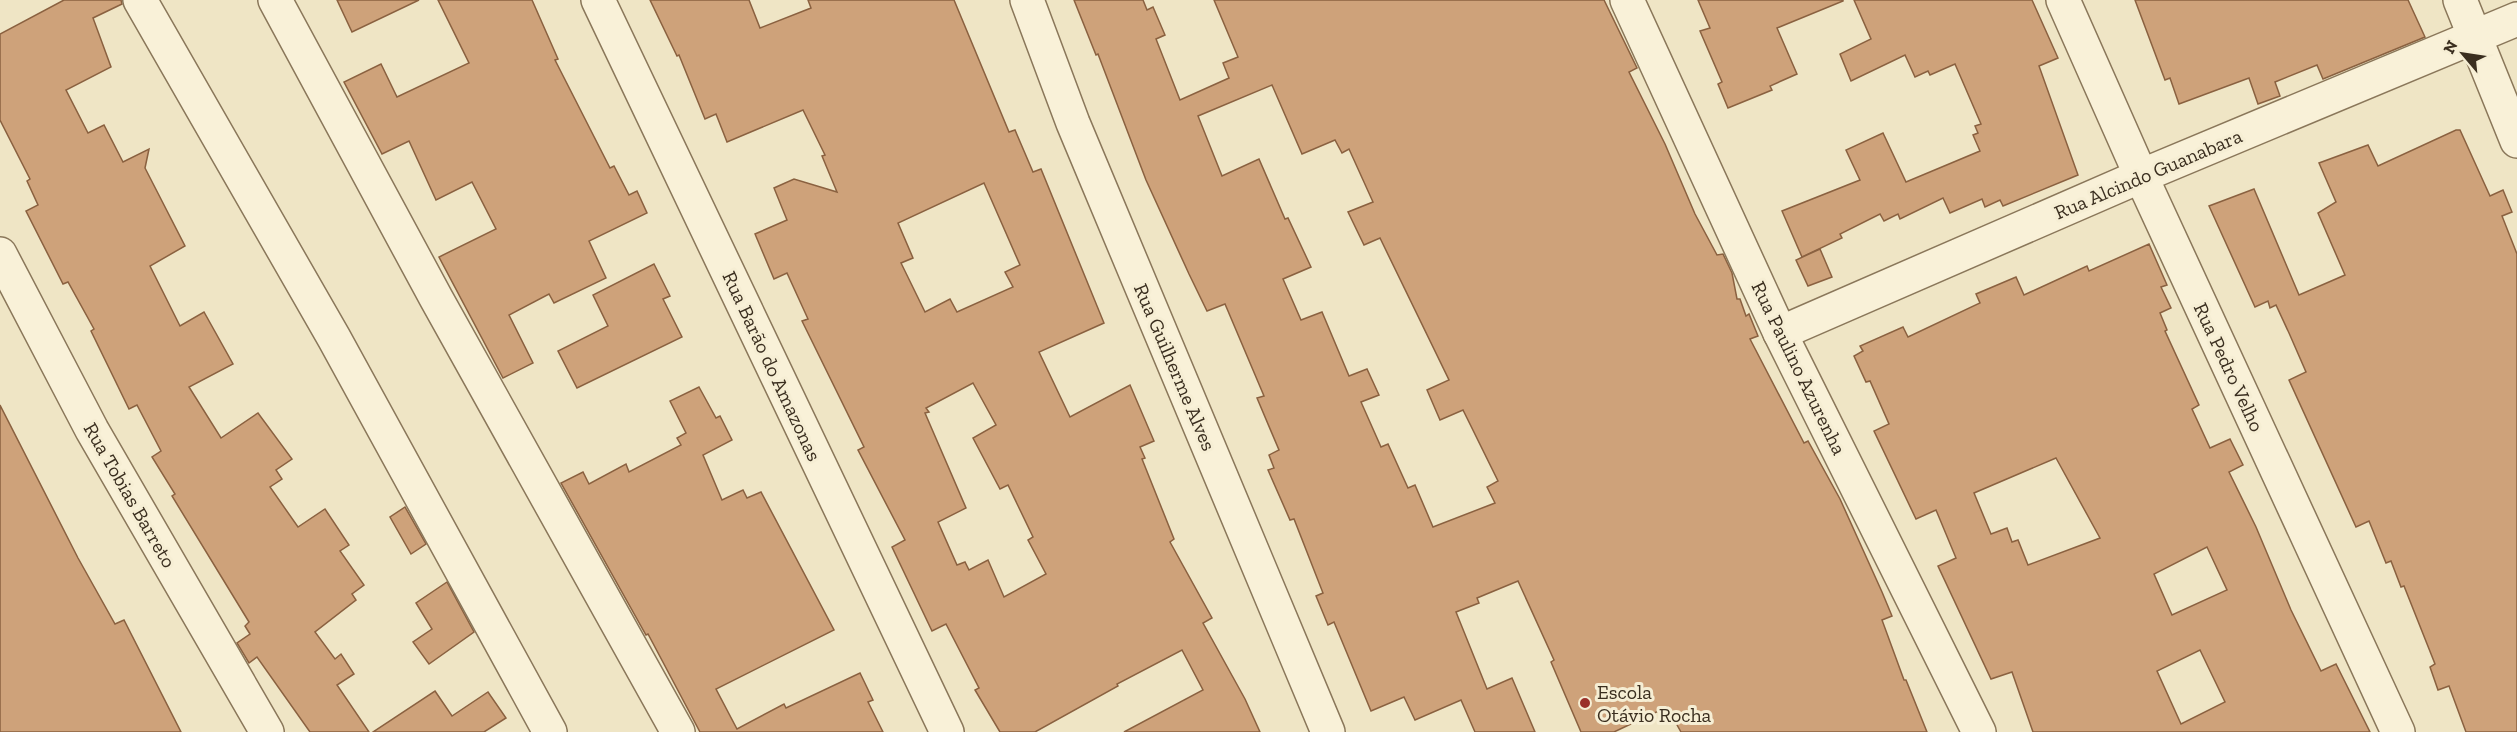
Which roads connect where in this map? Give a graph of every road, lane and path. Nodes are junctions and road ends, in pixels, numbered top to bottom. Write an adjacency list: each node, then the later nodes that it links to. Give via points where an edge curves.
1 (140, 0): 15 (street, via 334,338)
2 (274, 0): 16 (street)
3 (598, 0): 17 (street, Rua Barão do Amazonas)
4 (1027, 0): 18 (street, Rua Guilherme Alves, via 1073,123)
5 (1627, 0): 13 (street, Rua Paulino Azurenha)
6 (2063, 0): 11 (street, Rua Pedro Velho)
7 (2460, 0): 9 (street)
8 (2517, 19): 9 (street, Rua Alcindo Guanabara)
9 (2474, 36): 10 (street); 11 (street, Rua Alcindo Guanabara)
10 (2517, 141)
11 (2141, 176): 13 (street, Rua Alcindo Guanabara); 20 (street, Rua Pedro Velho)
12 (0, 254): 14 (street, Rua Tobias Barreto, via 92,430)
13 (1780, 333): 19 (street, Rua Paulino Azurenha)
14 (267, 732)
15 (550, 732)
16 (678, 732)
17 (947, 732)
18 (1328, 732)
19 (1980, 732)
20 (2398, 732)

